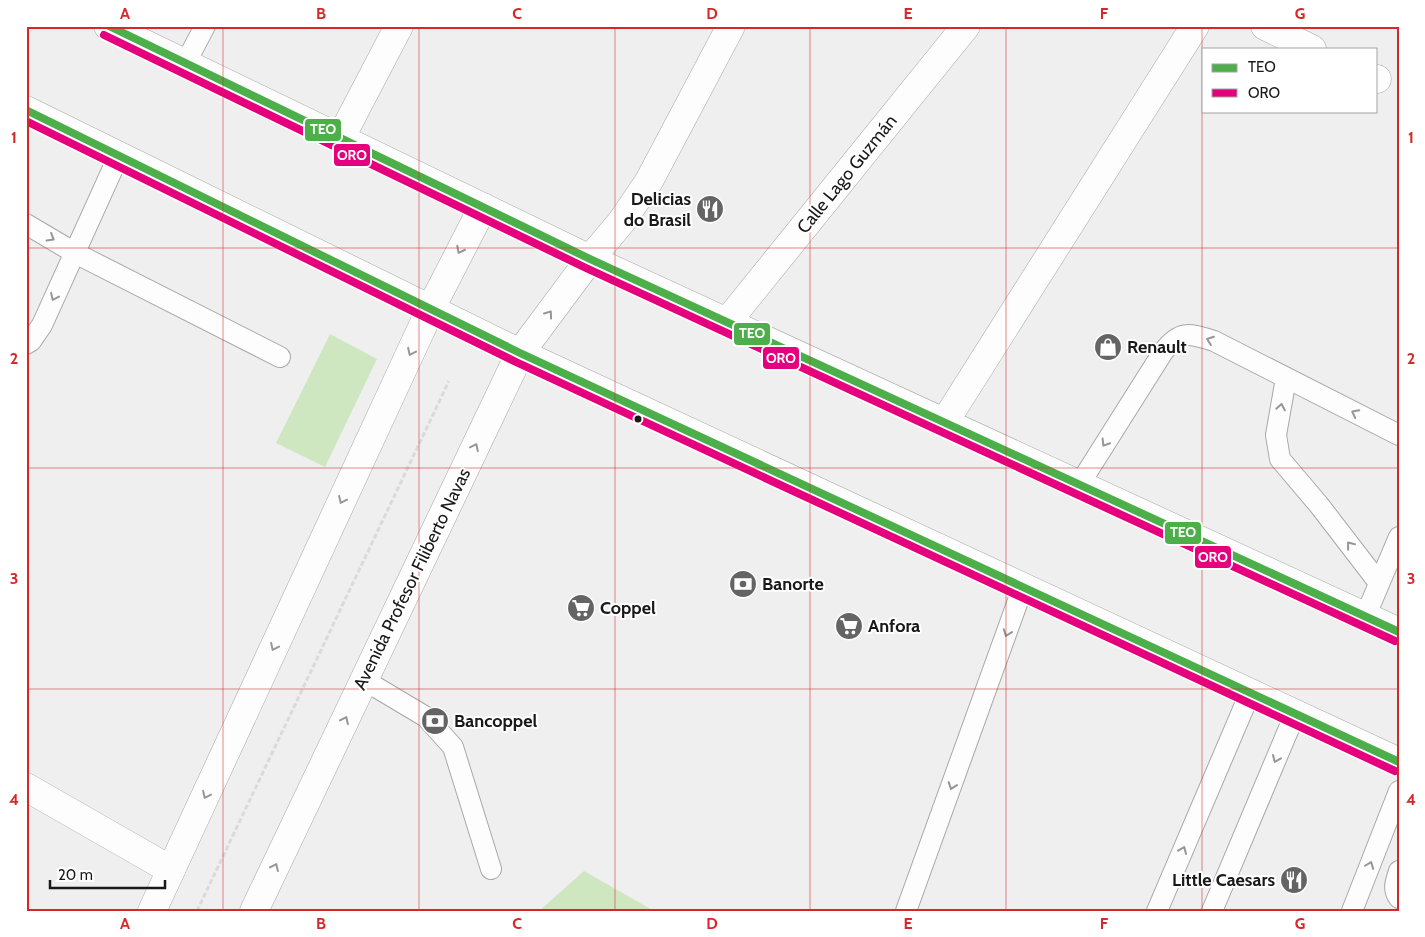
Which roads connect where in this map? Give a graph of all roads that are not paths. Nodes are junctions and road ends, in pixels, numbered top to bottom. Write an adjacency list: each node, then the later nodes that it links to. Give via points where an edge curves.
1 (108, 26): 9 (main road)
2 (205, 26): 9 (lane)
3 (399, 26): 11 (main road)
4 (731, 26): 16 (main road, Avenida Profesor Filiberto Navas, via 649,181 622,221)
5 (966, 26): 18 (main road, Calle Lago Guzmán)
6 (1195, 26): 23 (main road)
7 (1265, 26): 8 (main road)
8 (1310, 48)
9 (185, 64): 11 (main road)
10 (26, 110): 12 (main road)
11 (340, 138): 13 (main road)
12 (119, 155): 15 (lane); 17 (main road)
13 (483, 207): 16 (main road); 17 (main road, one-way to 17)
14 (26, 224): 15 (lane, one-way to 15)
15 (75, 253): 19 (lane, one-way to 19, via 42,325); 21 (lane)
16 (590, 259): 18 (main road); 20 (main road, Avenida Profesor Filiberto Navas, one-way to 16)
17 (431, 308): 20 (main road); 38 (main road, one-way to 38)
18 (727, 322): 23 (main road)
19 (26, 344)
20 (520, 353): 28 (main road); 31 (main road, Avenida Profesor Filiberto Navas, one-way to 20)
21 (280, 357)
22 (1286, 378): 24 (lane, one-way to 22); 25 (lane, one-way to 25, via 1214,341 1182,335 1172,340); 27 (lane, one-way to 22, via 1280,459 1276,435)
23 (944, 423): 25 (main road)
24 (1399, 435)
25 (1079, 484): 29 (main road)
26 (1399, 537): 27 (lane)
27 (1379, 583): 29 (lane)
28 (1024, 587): 32 (main road); 43 (lane, one-way to 43)
29 (1365, 616): 30 (main road)
30 (1399, 632)
31 (364, 680): 37 (lane, via 426,717 453,747); 42 (main road, Avenida Profesor Filiberto Navas, one-way to 31)
32 (1250, 693): 33 (main road); 44 (lane, one-way to 32)
33 (1295, 714): 34 (main road); 45 (lane, one-way to 45)
34 (1399, 762)
35 (26, 787): 38 (main road)
36 (1399, 791): 46 (lane, one-way to 36)
37 (491, 869)
38 (171, 870): 41 (main road)
39 (1399, 871): 40 (lane, via 1395,884)
40 (1399, 898)
41 (152, 911)
42 (254, 911)
43 (906, 911)
44 (1157, 911)
45 (1212, 911)
46 (1352, 911)

